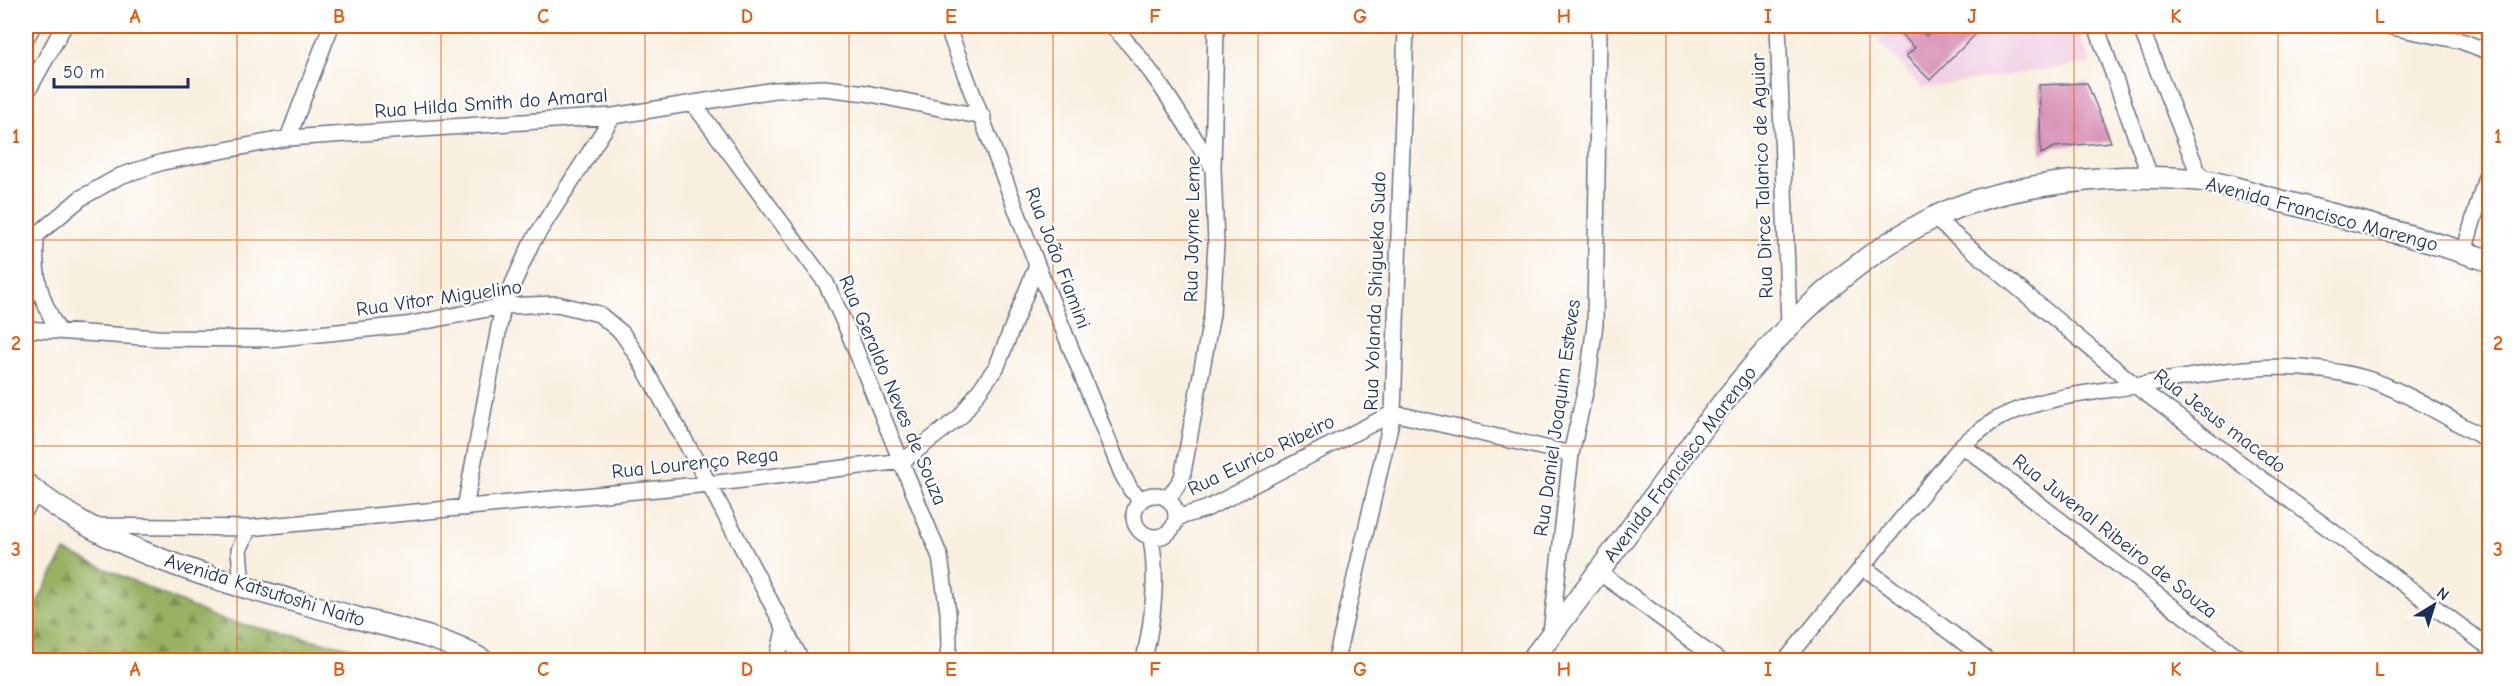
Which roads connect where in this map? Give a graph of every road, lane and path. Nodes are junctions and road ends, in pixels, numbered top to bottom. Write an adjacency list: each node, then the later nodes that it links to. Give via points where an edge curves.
1 (33, 26): 13 (street)
2 (64, 26): 15 (street)
3 (332, 26): 19 (street)
4 (947, 26): 18 (street, Rua João Fiamini)
5 (1112, 26): 21 (street, via 1168,96)
6 (1216, 26): 21 (street, Rua Jayme Leme)
7 (1406, 26): 34 (street, Rua Yolanda Shigueka Sudo)
8 (1599, 26): 37 (street, Rua Daniel Joaquim Esteves, via 1595,324 1588,379)
9 (1778, 26): 30 (street, Rua Dirce Talarico de Aguiar)
10 (2096, 26): 22 (street)
11 (2140, 26): 23 (street)
12 (2387, 26): 14 (street, via 2462,41)
13 (26, 38)
14 (2490, 52)
15 (26, 94)
16 (693, 103): 17 (street, Rua Hilda Smith do Amaral); 18 (street, Rua Hilda Smith do Amaral, via 775,90 824,88); 38 (street, Rua Geraldo Neves de Souza, via 826,283)
17 (613, 116): 19 (street, Rua Hilda Smith do Amaral); 29 (street, via 531,244)
18 (983, 117): 28 (street, Rua João Fiamini)
19 (288, 138): 25 (street, Rua Hilda Smith do Amaral, via 164,162 120,176 81,198)
20 (2490, 163): 26 (street)
21 (1213, 168): 42 (street, Rua Jayme Leme, via 1216,244 1212,314 1182,478)
22 (2151, 179): 23 (main road, Avenida Francisco Marengo); 24 (main road, Avenida Francisco Marengo, via 2040,186 1977,200)
23 (2201, 180): 26 (main road, Avenida Francisco Marengo)
24 (1933, 218): 30 (main road, Avenida Francisco Marengo, via 1850,271); 33 (street, Rua Jesus macedo)
25 (31, 239): 32 (street, via 37,285)
26 (2464, 252): 27 (main road, Avenida Francisco Marengo)
27 (2490, 261)
28 (1036, 265): 38 (street, via 997,366 961,416); 41 (street, Rua João Fiamini, via 1122,474)
29 (503, 306): 32 (street, Rua Vitor Miguelino, via 406,325 270,339 157,338); 39 (street, Rua Vitor Miguelino, via 557,304 585,310 599,314 622,333); 43 (street)
30 (1789, 324): 49 (main road, Avenida Francisco Marengo, via 1715,410)
31 (26, 329): 32 (street, Rua Vitor Miguelino)
32 (58, 330)
33 (2136, 386): 35 (street, via 2242,367 2286,365 2335,371 2367,378); 36 (street, via 2036,403 1997,419); 53 (street, Rua Jesus macedo)
34 (1393, 413): 37 (street); 44 (street, Rua Eurico Ribeiro, via 1206,509); 59 (street, Rua Yolanda Shigueka Sudo)
35 (2490, 441)
36 (1962, 445): 48 (street); 64 (street, Rua Juvenal Ribeiro de Souza)
37 (1571, 454): 52 (street, Rua Daniel Joaquim Esteves)
38 (903, 461): 39 (street, Rua Lourenço Rega); 57 (street, Rua Geraldo Neves de Souza, via 940,557 948,612)
39 (709, 483): 43 (street, Rua Lourenço Rega); 51 (street, Rua Vitor Miguelino)
40 (29, 496): 45 (main road, Avenida Katsutoshi Naito)
41 (1141, 499): 42 (street, via 1154,495); 47 (street, via 1134,511 1135,525)
42 (1168, 499): 44 (street)
43 (465, 508): 46 (street, Rua Lourenço Rega)
44 (1176, 518): 47 (street, via 1171,531)
45 (86, 526): 46 (street, Rua Lourenço Rega); 50 (main road, Avenida Katsutoshi Naito, via 183,570)
46 (249, 528): 50 (street, via 239,550)
47 (1152, 538): 58 (street, via 1156,567)
48 (1862, 566): 62 (street); 63 (street)
49 (1599, 572): 52 (main road, Avenida Francisco Marengo); 61 (street)
50 (242, 586): 54 (main road, Avenida Katsutoshi Naito, via 408,632)
51 (784, 631): 55 (street); 56 (street, Rua Vitor Miguelino)
52 (1551, 636): 60 (main road, Avenida Francisco Marengo)
53 (2490, 648)
54 (482, 660)
55 (777, 660)
56 (801, 660)
57 (947, 660)
58 (1144, 660)
59 (1336, 660)
60 (1532, 660)
61 (1718, 660)
62 (1786, 660)
63 (1987, 660)
64 (2242, 660)

